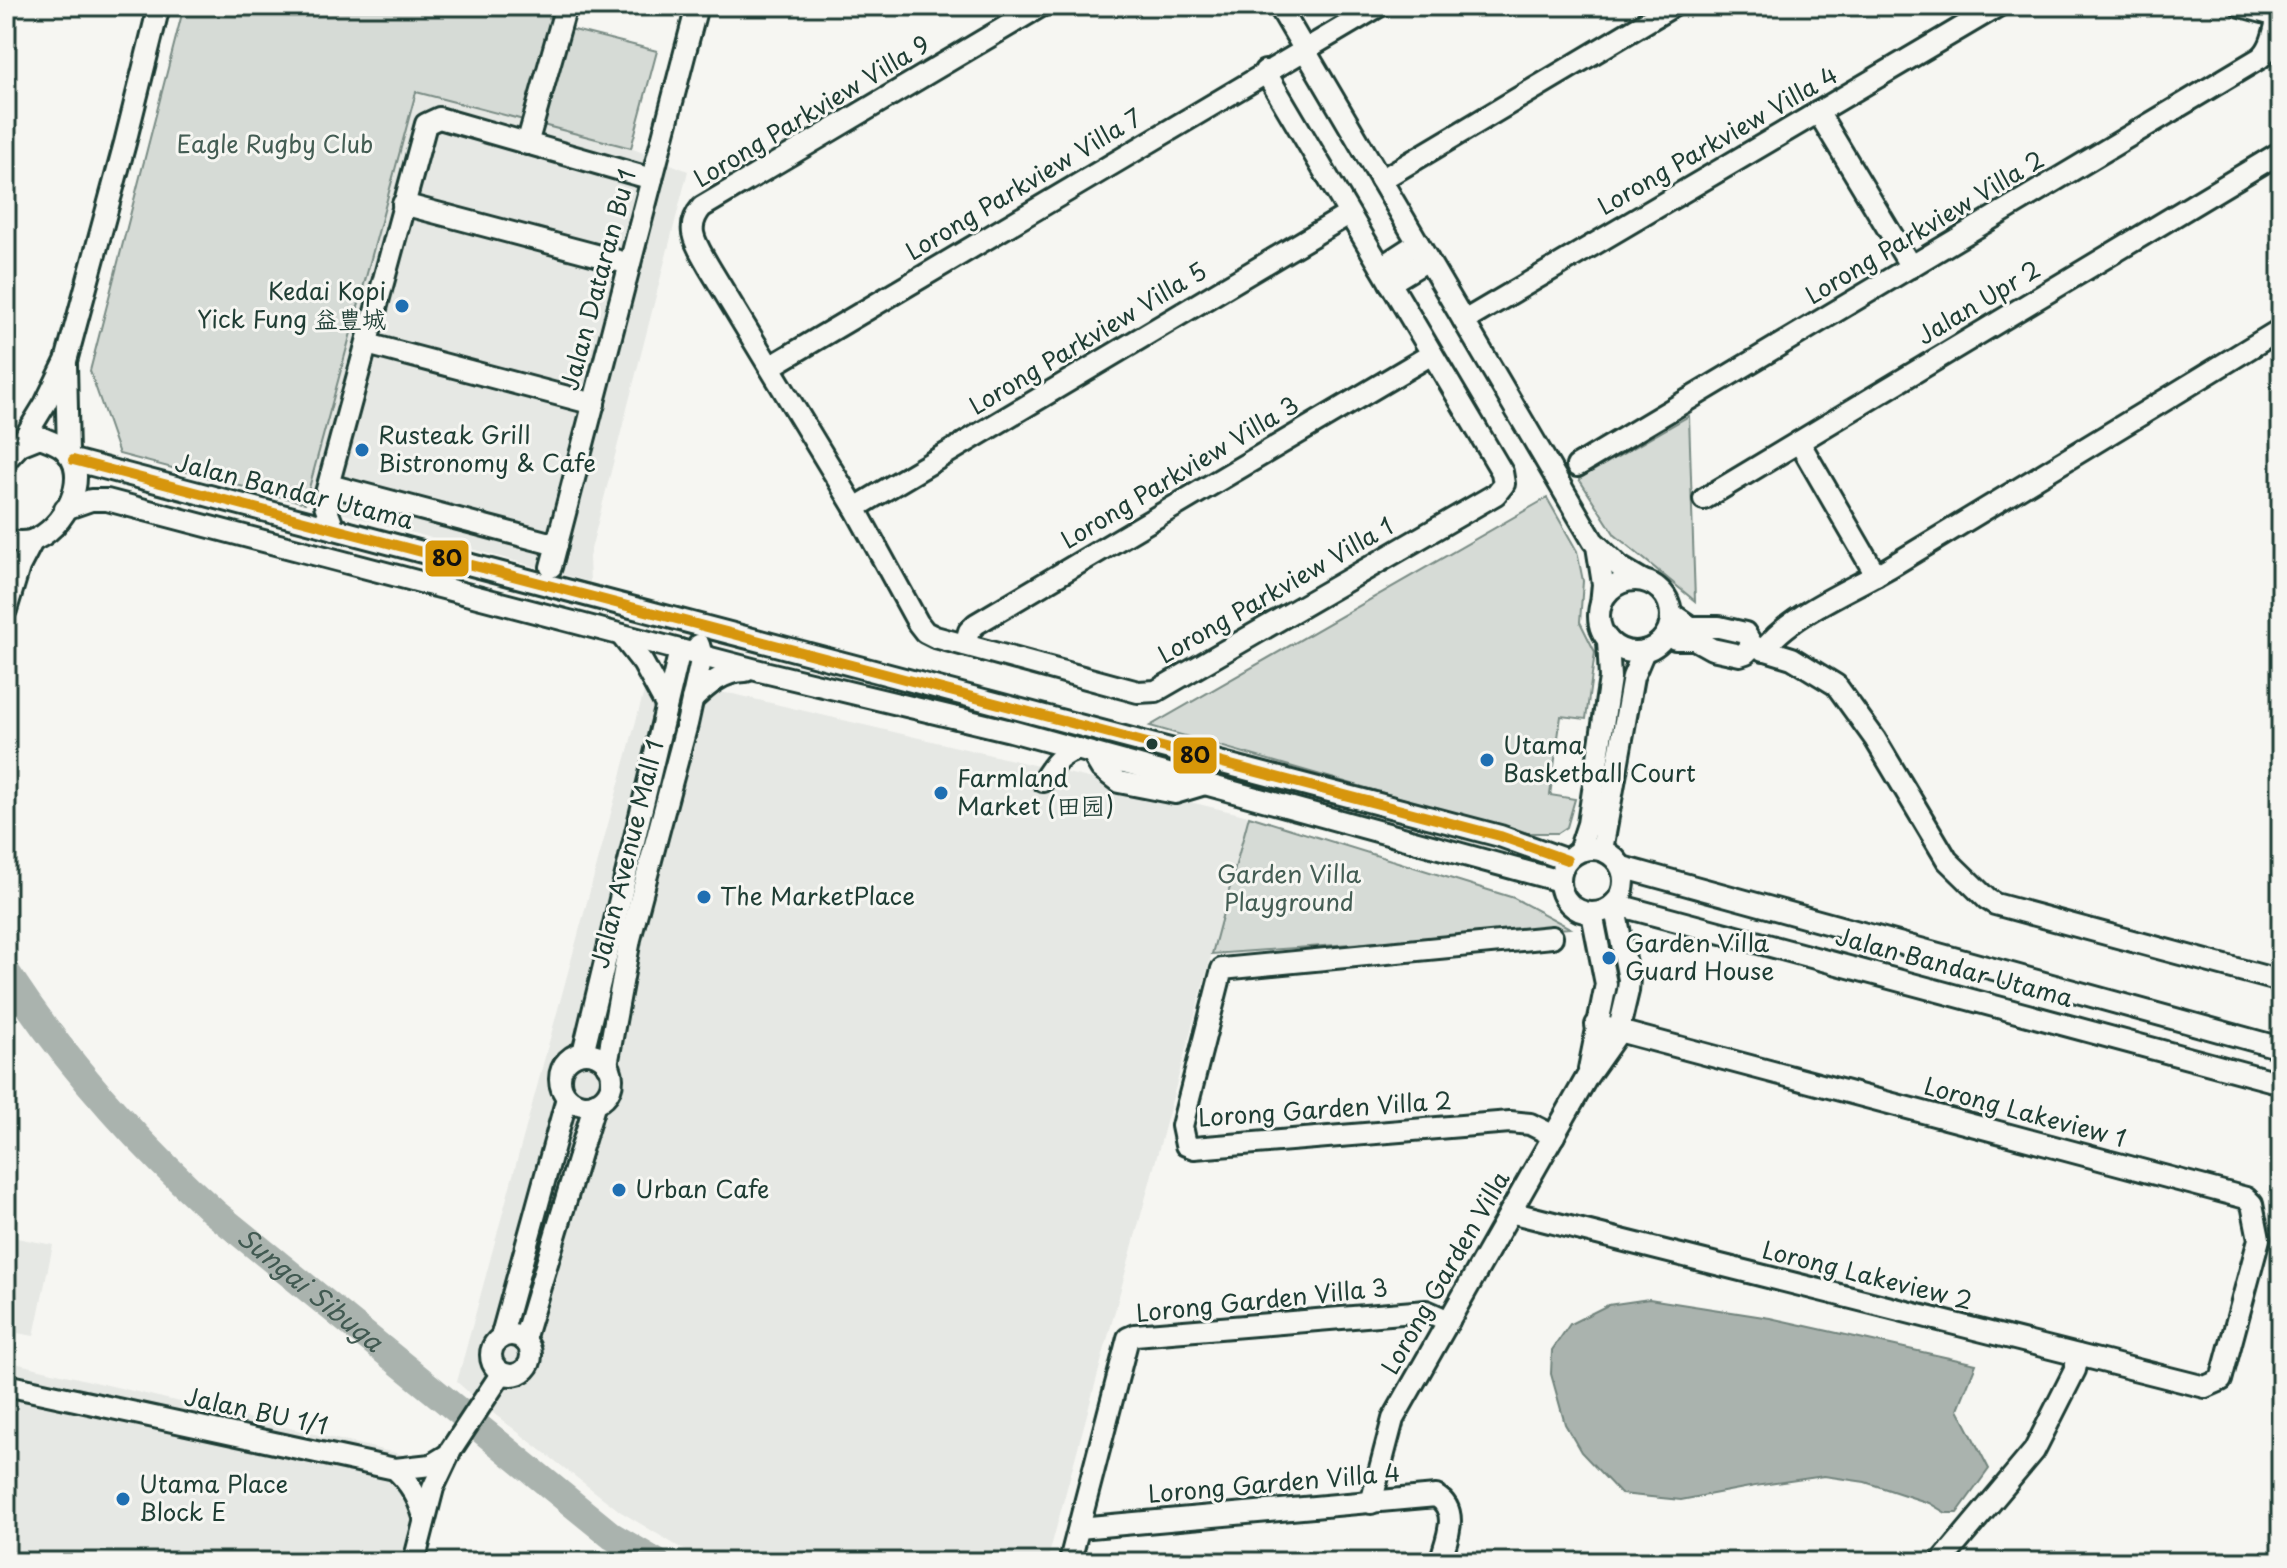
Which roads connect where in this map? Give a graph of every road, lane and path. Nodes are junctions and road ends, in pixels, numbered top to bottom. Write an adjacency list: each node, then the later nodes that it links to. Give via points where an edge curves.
1 (159, 6): 29 (street)
2 (566, 6): 14 (street)
3 (697, 6): 16 (street, Jalan Dataran Bu 1)
4 (1041, 6): 20 (street, Lorong Parkview Villa 9, via 716,198)
5 (1279, 6): 11 (street)
6 (1379, 6): 11 (street, Lorong Parkview Villa 7)
7 (1673, 6): 17 (street)
8 (1998, 6): 13 (street, Lorong Parkview Villa 4)
9 (2241, 6): 10 (street)
10 (2280, 17): 23 (street, Lorong Parkview Villa 2, via 2266,54)
11 (1304, 48): 12 (street, Lorong Parkview Villa 7); 17 (street)
12 (1265, 71): 19 (street, Lorong Parkview Villa 1); 30 (street, Lorong Parkview Villa 7)
13 (1818, 112): 23 (street); 25 (street, Lorong Parkview Villa 4)
14 (527, 144): 16 (street); 18 (street, via 433,119 426,124)
15 (2281, 152): 32 (street, Jalan Upr 2)
16 (652, 179): 22 (street, Jalan Dataran Bu 1)
17 (1381, 180): 21 (street)
18 (403, 204): 22 (street); 27 (street)
19 (1349, 214): 24 (street, Lorong Parkview Villa 1); 38 (street, Lorong Parkview Villa 5)
20 (694, 216): 30 (street, Lorong Parkview Villa 1, via 691,231 702,254)
21 (1423, 251): 24 (street); 25 (street)
22 (630, 264): 31 (street, Jalan Dataran Bu 1)
23 (1911, 267): 35 (street, Lorong Parkview Villa 2)
24 (1385, 275): 28 (street, Lorong Parkview Villa 1)
25 (1464, 321): 44 (street)
26 (2281, 329): 46 (street)
27 (367, 344): 31 (street); 36 (street)
28 (1432, 354): 57 (street, Lorong Parkview Villa 3, via 976,624); 57 (street, Lorong Parkview Villa 1, via 1502,472 1504,484 1496,494 1156,691 1138,692)
29 (66, 361): 33 (street); 34 (street)
30 (770, 367): 38 (street, Lorong Parkview Villa 1)
31 (594, 404): 43 (street, Jalan Dataran Bu 1)
32 (1799, 442): 37 (street, Jalan Upr 2); 46 (street)
33 (13, 452): 34 (street, Jalan Bandar Utama, via 40,437)
34 (71, 457): 39 (street, via 77,482); 40 (street, Jalan Bandar Utama)
35 (1577, 466)
36 (329, 485): 40 (street, via 325,505); 43 (street)
37 (1704, 499)
38 (855, 508): 57 (street, Lorong Parkview Villa 1, via 925,632)
39 (65, 509): 41 (street, via 54,526); 54 (street, via 107,500)
40 (334, 529): 47 (street, Jalan Bandar Utama)
41 (33, 540): 42 (street); 52 (street)
42 (6, 541)
43 (557, 545): 45 (street, Jalan Dataran Bu 1)
44 (1597, 546): 48 (street); 51 (street)
45 (551, 567): 47 (street); 49 (street)
46 (1876, 575): 60 (street, via 1787,625)
47 (525, 579): 49 (street, Jalan Bandar Utama)
48 (1642, 580): 51 (street, via 1621,583); 53 (street, via 1662,592)
49 (568, 591): 50 (street, Jalan Bandar Utama)
50 (610, 602): 58 (street, Jalan Bandar Utama); 61 (street, via 635,620 683,632)
51 (1601, 606): 56 (street, via 1599,618)
52 (6, 610)
53 (1672, 614): 55 (street); 59 (street, via 1668,631)
54 (621, 635): 61 (street); 64 (street)
55 (1704, 637): 59 (street); 60 (street, via 1719,627 1745,633)
56 (1608, 640): 59 (street, via 1625,651); 70 (street, via 1610,678 1588,824)
57 (965, 645)
58 (785, 648): 61 (street, via 756,650 729,643); 65 (street)
59 (1651, 648): 69 (street, via 1633,677)
60 (1758, 648): 76 (street, via 1792,658 1836,685 1875,739 1947,860 1987,899)
61 (693, 649): 62 (street); 63 (street, Jalan Avenue Mall 1); 64 (street, Jalan Avenue Mall 1)
62 (760, 671): 63 (street, via 726,673); 66 (street)
63 (692, 700): 81 (street, Jalan Avenue Mall 1, via 630,939)
64 (666, 705): 80 (street, Jalan Avenue Mall 1)
65 (1019, 708): 66 (street); 70 (street)
66 (1040, 739): 67 (street)
67 (1085, 751): 68 (street, via 1067,752); 72 (street)
68 (1043, 781)
69 (1602, 850): 70 (street); 71 (street, Jalan Bandar Utama)
70 (1573, 856): 72 (street)
71 (1622, 867): 73 (street, via 1624,887); 79 (street, Jalan Bandar Utama)
72 (1560, 881): 74 (street, via 1573,907)
73 (1614, 904): 74 (street); 78 (street, Lorong Garden Villa, via 1629,979); 83 (street, Jalan Bandar Utama)
74 (1592, 913): 77 (street, Lorong Garden Villa, via 1606,984)
75 (1552, 937): 86 (street, Lorong Garden Villa 2, via 1222,969 1182,1126 1186,1145 1194,1148 1510,1122 1530,1124)
76 (2281, 981)
77 (1596, 1025): 78 (street, Lorong Lakeview 1); 82 (street, Lorong Garden Villa)
78 (1618, 1033): 82 (street, Lorong Garden Villa); 94 (street, Lorong Lakeview 1, via 2246,1198 2259,1239 2221,1380)
79 (2281, 1048)
80 (583, 1053): 81 (street); 84 (street, via 568,1060 560,1075)
81 (607, 1065): 85 (street, via 610,1089)
82 (1587, 1077): 86 (street, Lorong Garden Villa)
83 (2281, 1083)
84 (567, 1098): 85 (street, via 580,1105); 89 (street)
85 (595, 1103): 90 (street)
86 (1554, 1136): 87 (street, Lorong Garden Villa)
87 (1510, 1212): 88 (street, Lorong Garden Villa); 91 (street, Lorong Lakeview 2)
88 (1449, 1321): 97 (street, Lorong Garden Villa, via 1393,1419); 99 (street, Lorong Garden Villa 3, via 1426,1311 1128,1338)
89 (501, 1338): 90 (street, via 513,1335); 92 (street, via 490,1353)
90 (524, 1340): 92 (street, via 531,1352 526,1369)
91 (2078, 1355): 94 (street, Lorong Lakeview 2); 103 (street, via 2034,1451)
92 (501, 1374): 95 (street)
93 (6, 1385): 96 (street, Jalan BU 1/1)
94 (2213, 1386)
95 (447, 1458): 96 (street); 98 (street)
96 (401, 1474): 98 (street)
97 (1371, 1503): 99 (street, Lorong Garden Villa 4); 102 (street, Lorong Garden Villa 4, via 1436,1496 1444,1501 1451,1517)
98 (424, 1517): 100 (street)
99 (1079, 1528): 101 (street)
100 (414, 1562)
101 (1074, 1562)
102 (1440, 1562)
103 (1941, 1562)

